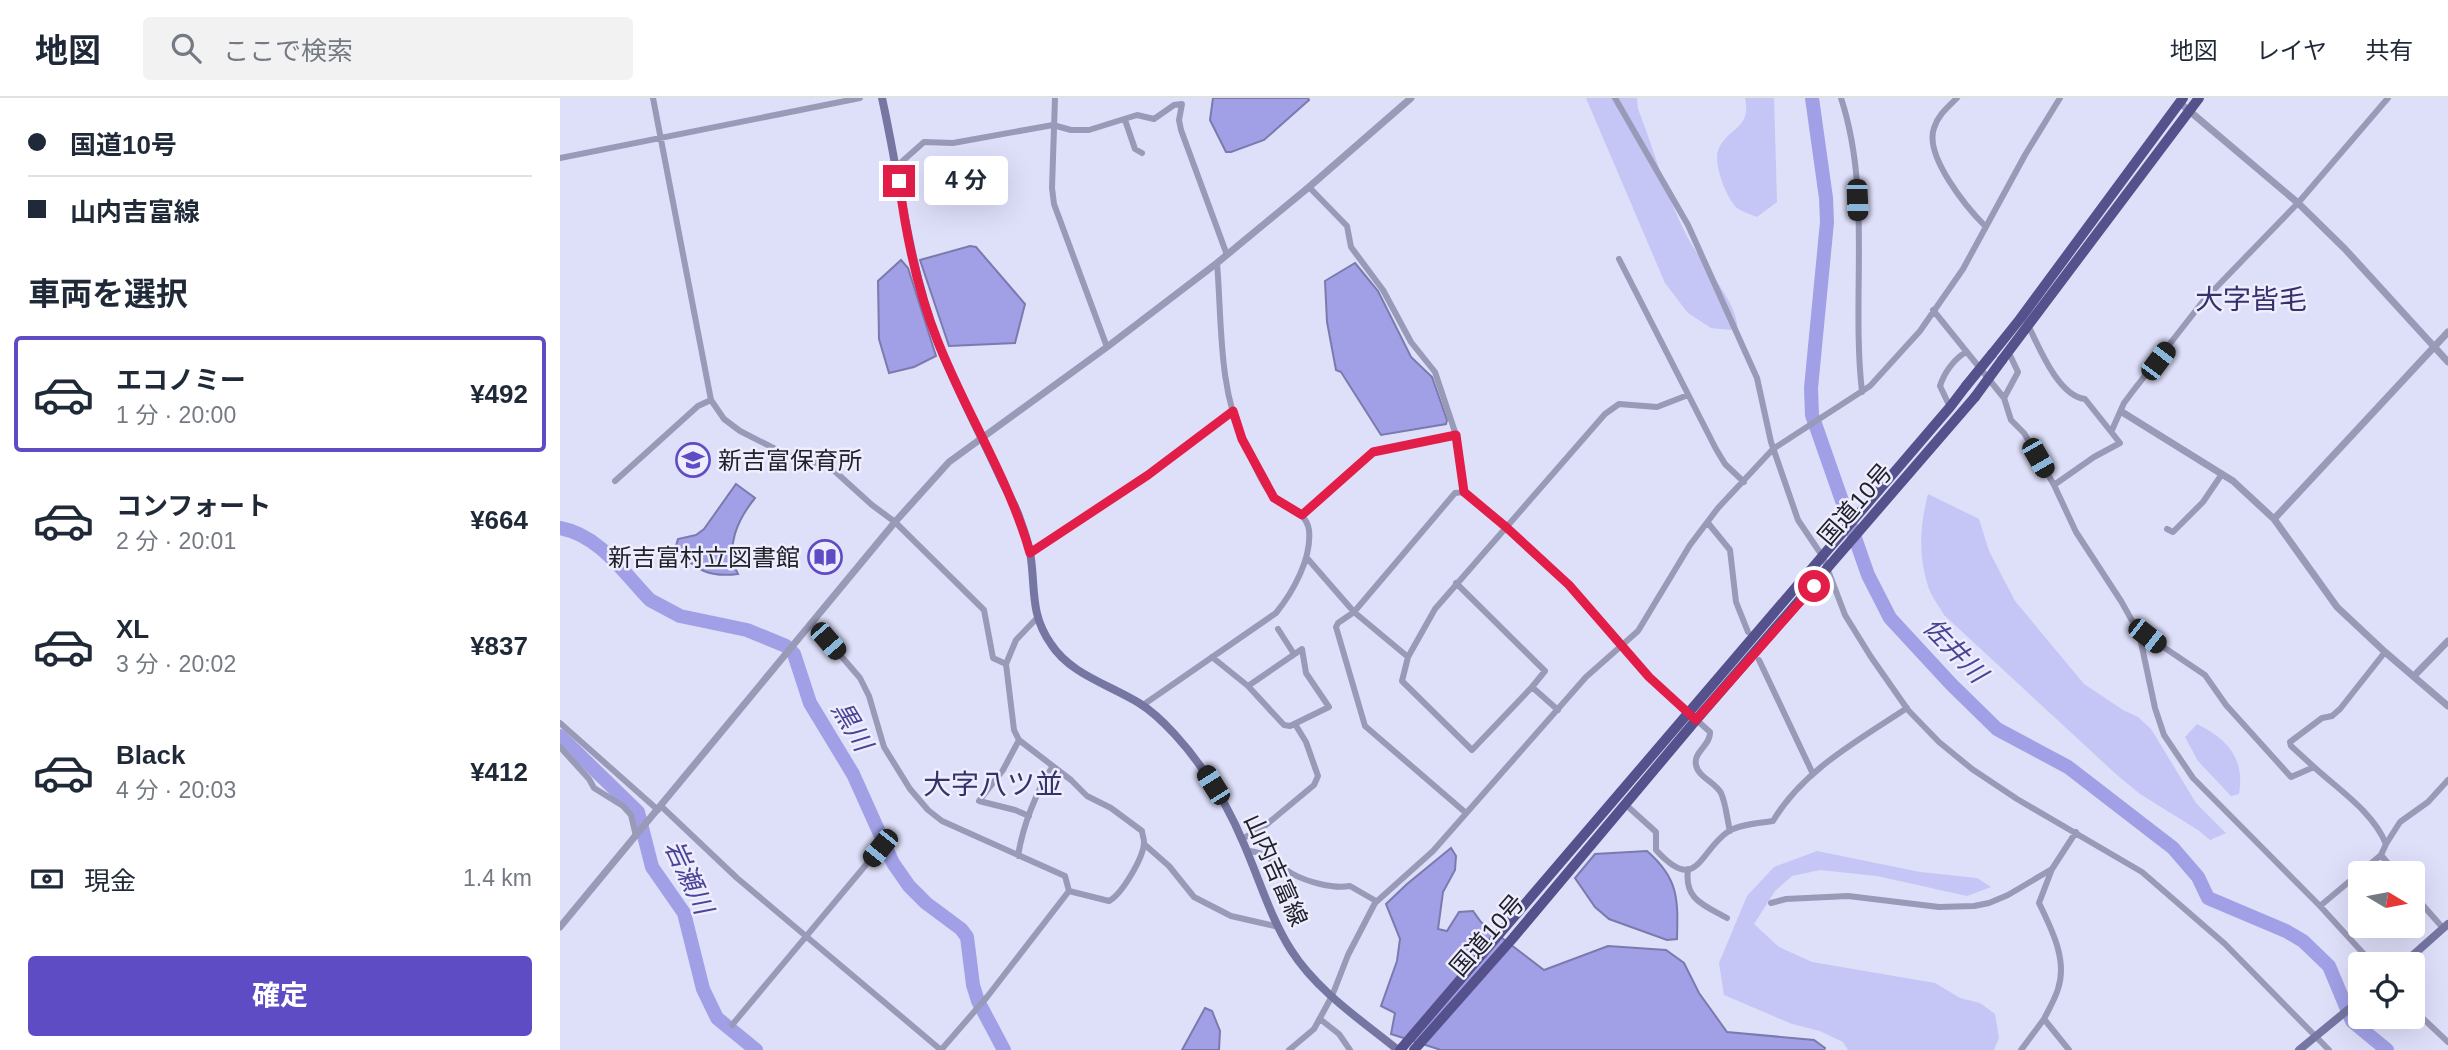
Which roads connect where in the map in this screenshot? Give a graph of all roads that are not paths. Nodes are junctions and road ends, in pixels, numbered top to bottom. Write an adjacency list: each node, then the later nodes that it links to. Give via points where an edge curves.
1 (653, 98): 17 (street)
2 (860, 98): 17 (street)
3 (882, 98): 20 (main road, 山内吉富線)
4 (1055, 98): 16 (street)
5 (1411, 98): 21 (street)
6 (1615, 98): 45 (street, via 1680,209 1711,273 1760,388)
7 (1841, 98): 35 (street, via 1850,128 1856,181)
8 (1957, 98): 23 (street, via 1940,115 1933,144 1952,185)
9 (2060, 98): 23 (street)
10 (2200, 98): 14 (highway, 国道10号)
11 (2388, 98): 22 (street)
12 (2181, 100): 14 (street); 39 (highway, 国道10号, bridge)
13 (1183, 101): 15 (street, via 1154,119 1137,115); 24 (street, via 1181,130)
14 (2189, 112): 22 (street); 28 (highway, 国道10号)
15 (1125, 120): 16 (street, via 1089,130); 18 (street, via 1135,149)
16 (1053, 125): 20 (street, via 953,143 924,142); 30 (street, via 1054,204)
17 (661, 136): 19 (street); 38 (street)
18 (1142, 153)
19 (560, 158)
20 (897, 166): 44 (main road, 山内吉富線, via 919,286 938,343)
21 (1309, 187): 24 (street); 43 (street, via 1348,226 1351,247 1435,372)
22 (2298, 203): 31 (street); 41 (street, via 2204,300 2124,403)
23 (1986, 227): 27 (street)
24 (1227, 254): 26 (street)
25 (1619, 259): 36 (street)
26 (1217, 262): 30 (street); 40 (street)
27 (1933, 310): 33 (street); 35 (street, via 1895,360)
28 (2028, 325): 32 (highway, 国道10号); 42 (street, via 2055,376 2085,399)
29 (2448, 332): 31 (street)
30 (1107, 347): 44 (street)
31 (2435, 347): 34 (street); 52 (street)
32 (2008, 350): 37 (street, via 2018,372); 60 (highway, 国道10号, bridge, via 1975,397)
33 (1966, 352): 37 (street); 39 (street, via 1942,379 1940,386)
34 (2448, 362)
35 (1862, 392): 45 (street)
36 (1688, 395): 48 (street, via 1725,464); 55 (street, via 1657,408 1619,404 1612,408)
37 (2004, 398): 49 (street, via 2011,421 2024,433)
38 (711, 400): 47 (street, via 698,406); 53 (street, via 740,431 787,454 829,466)
39 (1950, 407): 58 (highway, 国道10号)
40 (1233, 411): 51 (street, via 1242,439 1274,498); 57 (street, via 1148,475)
41 (2122, 412): 42 (street); 46 (street)
42 (2112, 430): 49 (street, via 2120,443)
43 (1456, 435): 50 (street); 51 (street, via 1373,452)
44 (982, 438): 53 (street, via 949,462); 57 (main road, 山内吉富線, via 1019,516)
45 (1773, 449): 48 (street); 58 (street, via 1795,513)
46 (2222, 474): 52 (street); 56 (street, via 2203,502 2173,532)
47 (615, 481)
48 (1744, 482): 54 (street)
49 (2054, 485): 67 (street, via 2076,532)
50 (1464, 492): 55 (street); 62 (street, via 1455,493)
51 (1302, 515): 59 (street, via 1308,526)
52 (2274, 519): 70 (street, via 2337,607)
53 (895, 522): 64 (street); 75 (street, via 984,610 993,658)
54 (1708, 523): 66 (street, via 1730,550 1736,602); 69 (street, via 1638,631)
55 (1506, 527): 61 (street); 69 (street, via 1569,585)
56 (2167, 529)
57 (1030, 553): 63 (main road, 山内吉富線)
58 (1826, 553): 60 (street); 83 (highway, 国道10号)
59 (1307, 558): 62 (street); 72 (street, via 1276,613)
60 (1827, 570): 81 (street, via 1845,615); 83 (highway, 国道10号)
61 (1456, 583): 73 (street, via 1431,614); 78 (street, via 1545,671)
62 (1354, 612): 73 (street); 94 (street, via 1336,627 1365,726)
63 (1037, 618): 75 (street, via 1016,640); 79 (main road, 山内吉富線, via 1066,662)
64 (812, 622): 93 (street); 105 (street, via 860,678 884,747 916,798 943,821)
65 (1278, 629): 71 (street)
66 (1748, 632)
67 (2139, 633): 89 (street, via 2205,675 2291,777); 112 (street, via 2164,735 2193,778)
68 (2448, 641): 76 (street)
69 (1621, 644): 82 (street); 83 (street)
70 (2385, 652): 76 (street); 89 (street, via 2340,709 2290,742)
71 (1294, 654): 77 (street); 85 (street, via 1302,649 1306,673 1329,707)
72 (1212, 657): 77 (street); 79 (street)
73 (1408, 657): 78 (street, via 1402,681 1472,750)
74 (1759, 660): 90 (street)
75 (1006, 664): 86 (street)
76 (2414, 676): 80 (street)
77 (1248, 685): 85 (street, via 1284,725)
78 (1532, 687): 82 (street)
79 (1143, 705): 99 (main road, 山内吉富線, via 1203,770)
80 (2448, 706)
81 (1907, 708): 90 (street); 97 (street, via 1972,769)
82 (1558, 710): 94 (street)
83 (1692, 716): 92 (highway, 国道10号); 96 (street, via 1711,734 1695,764 1722,795); 129 (highway, 国道10号)
84 (560, 723): 93 (street)
85 (1294, 724): 99 (street, via 1318,776 1314,785)
86 (1019, 740): 88 (street); 95 (street, via 979,801)
87 (560, 747): 98 (street, via 594,788 631,815)
88 (1053, 766): 95 (street); 100 (street, via 1087,796 1142,831)
89 (2314, 767): 101 (street, via 2363,811)
90 (1813, 774): 96 (street, via 1773,821)
91 (2448, 780): 101 (street, via 2400,822)
92 (1625, 804): 108 (street, via 1656,832 1656,850 1669,864); 133 (highway, 国道10号)
93 (660, 808): 98 (street); 118 (street)
94 (1466, 813): 110 (street)
95 (1029, 816): 105 (street)
96 (1730, 831): 108 (street, via 1698,866)
97 (2076, 832): 107 (street); 127 (street, via 2142,872 2191,913)
98 (638, 834): 116 (street)
99 (1242, 839): 103 (main road, 山内吉富線)
100 (1144, 844): 109 (street, via 1135,869 1116,897 1109,901); 117 (street, via 1170,866 1194,897 1231,916)
101 (2386, 845): 104 (street)
102 (880, 848): 118 (street)
103 (1247, 851): 110 (street, via 1259,851 1294,875 1338,888 1350,886); 117 (main road, 山内吉富線)
104 (2381, 855): 106 (street); 112 (street)
105 (1018, 856): 109 (street, via 1065,876)
106 (2386, 861)
107 (2052, 869): 111 (street, via 2008,895 1974,906 1939,907 1848,896); 124 (street, via 2039,903 2056,939 2059,987)
108 (1688, 870): 114 (street, via 1686,883 1694,900)
109 (1069, 891): 130 (street)
110 (1376, 901): 121 (street)
111 (1771, 903)
112 (2320, 906): 119 (street)
113 (2426, 907): 115 (street)
114 (1727, 918)
115 (2446, 926): 120 (main road)
116 (560, 927)
117 (1279, 927): 121 (main road, 山内吉富線, via 1292,951)
118 (807, 937): 126 (street); 130 (street)
119 (2362, 952)
120 (2417, 952)
121 (1332, 996): 123 (street); 129 (main road, 山内吉富線)
122 (2348, 1009): 127 (main road)
123 (1320, 1018): 131 (street); 132 (street)
124 (2044, 1019): 134 (street); 135 (street)
125 (2425, 1020): 128 (street)
126 (732, 1025)
127 (2315, 1036): 136 (main road); 137 (street)
128 (2448, 1042)
129 (1401, 1048)
130 (941, 1050)
131 (1289, 1050)
132 (1350, 1050)
133 (1415, 1050)
134 (2021, 1050)
135 (2069, 1050)
136 (2299, 1050)
137 (2329, 1050)

